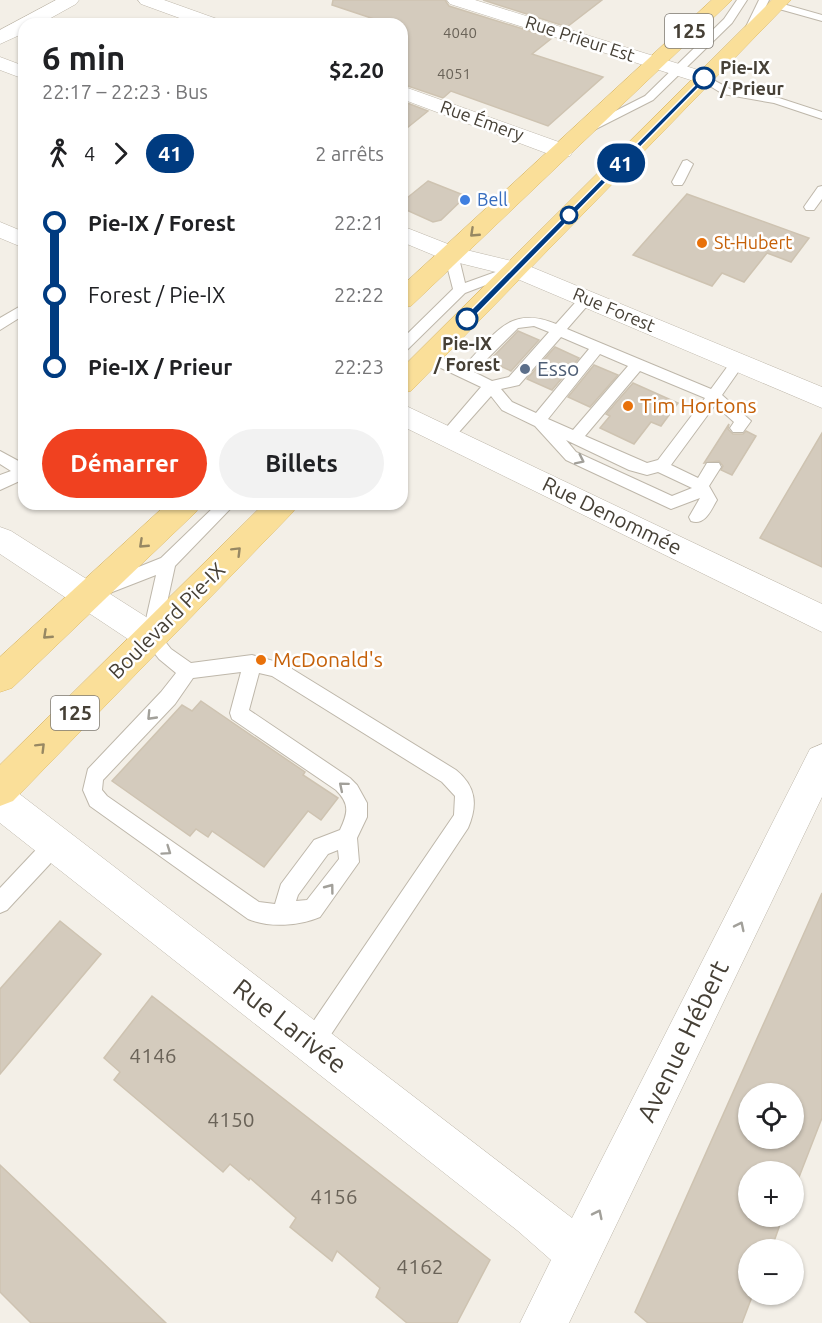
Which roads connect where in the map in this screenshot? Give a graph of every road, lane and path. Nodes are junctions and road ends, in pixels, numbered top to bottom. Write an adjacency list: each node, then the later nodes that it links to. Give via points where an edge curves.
1 (70, 0): 7 (street)
2 (147, 0): 8 (street)
3 (456, 0): 13 (street, Rue Prieur Est)
4 (723, 0): 13 (main road, 125)
5 (742, 0): 15 (lane, via 733,15)
6 (774, 2): 9 (lane); 16 (main road, 125, via 745,39)
7 (38, 18)
8 (196, 18)
9 (822, 18)
10 (18, 29): 11 (street)
11 (0, 38)
12 (0, 63): 14 (street)
13 (656, 63): 15 (street, Rue Prieur Est); 20 (main road, 125)
14 (18, 70)
15 (678, 70): 16 (street, Rue Prieur Est); 20 (lane, via 649,98)
16 (704, 78): 18 (lane, via 714,87 746,98); 18 (lane, via 723,77 756,88); 30 (main road, 125)
17 (408, 94): 21 (street, Rue Émery)
18 (770, 99): 19 (lane)
19 (822, 116)
20 (582, 132): 21 (main road, 125)
21 (562, 151): 29 (main road, 125, one-way to 29)
22 (687, 164): 23 (lane)
23 (678, 182)
24 (822, 190): 25 (lane)
25 (810, 207)
26 (0, 229): 28 (street)
27 (408, 236): 29 (street, Rue Forest)
28 (18, 238)
29 (451, 254): 30 (street, Rue Forest); 31 (lane); 32 (main road, 125)
30 (515, 269): 31 (lane); 33 (street, Rue Forest); 39 (main road, 125)
31 (460, 290): 37 (lane)
32 (408, 294)
33 (587, 298): 36 (lane); 40 (street, Rue Forest)
34 (18, 312): 35 (lane)
35 (0, 326)
36 (558, 330): 38 (lane); 42 (lane, via 535,321 514,324); 44 (lane, via 514,381)
37 (408, 341)
38 (598, 347): 41 (lane); 48 (lane)
39 (429, 357): 42 (lane); 43 (main road, 125)
40 (738, 362): 45 (lane); 46 (street, Rue Forest)
41 (638, 364): 45 (lane); 51 (lane)
42 (465, 374): 44 (lane)
43 (408, 378)
44 (491, 386): 48 (lane, via 507,406); 50 (lane)
45 (714, 396): 49 (lane, via 743,421); 53 (lane)
46 (822, 398)
47 (408, 417): 50 (street, Rue Denommée)
48 (538, 420): 51 (lane); 58 (lane, one-way to 58, via 571,456 671,503 697,493)
49 (738, 428)
50 (447, 436): 66 (street, Rue Denommée)
51 (575, 438): 53 (lane, via 641,468)
52 (0, 457): 55 (lane)
53 (660, 466): 58 (lane)
54 (714, 467): 58 (lane)
55 (18, 468)
56 (18, 474): 57 (lane)
57 (0, 484)
58 (701, 486): 62 (lane, via 709,500)
59 (180, 510): 65 (main road, one-way to 65)
60 (221, 510): 64 (lane)
61 (277, 510): 67 (main road, Boulevard Pie-IX / 125, one-way to 61)
62 (697, 517)
63 (0, 539): 65 (street)
64 (167, 563): 65 (lane); 67 (lane)
65 (89, 595): 67 (street); 70 (main road, one-way to 70)
66 (822, 619)
67 (151, 637): 69 (lane, via 165,654); 72 (main road, Boulevard Pie-IX / 125, one-way to 67)
68 (252, 663): 69 (lane); 74 (lane, one-way to 68, via 357,817 357,803 350,791 239,713); 78 (lane, via 278,670 449,776 461,787 466,801 460,821)
69 (188, 670): 77 (lane, one-way to 77, via 168,698 95,775 93,794 100,803 249,909 262,914)
70 (0, 678)
71 (822, 760): 79 (street, Avenue Hébert, one-way to 71)
72 (0, 789)
73 (0, 801): 75 (street, Rue Larivée)
74 (347, 837): 77 (lane, via 321,847 288,891); 77 (lane, one-way to 74, via 313,910 349,862)
75 (55, 844): 76 (lane); 78 (street, Rue Larivée)
76 (0, 903)
77 (284, 912)
78 (312, 1043): 79 (street, Rue Larivée)
79 (578, 1253): 80 (street, Avenue Hébert)
80 (544, 1323)

